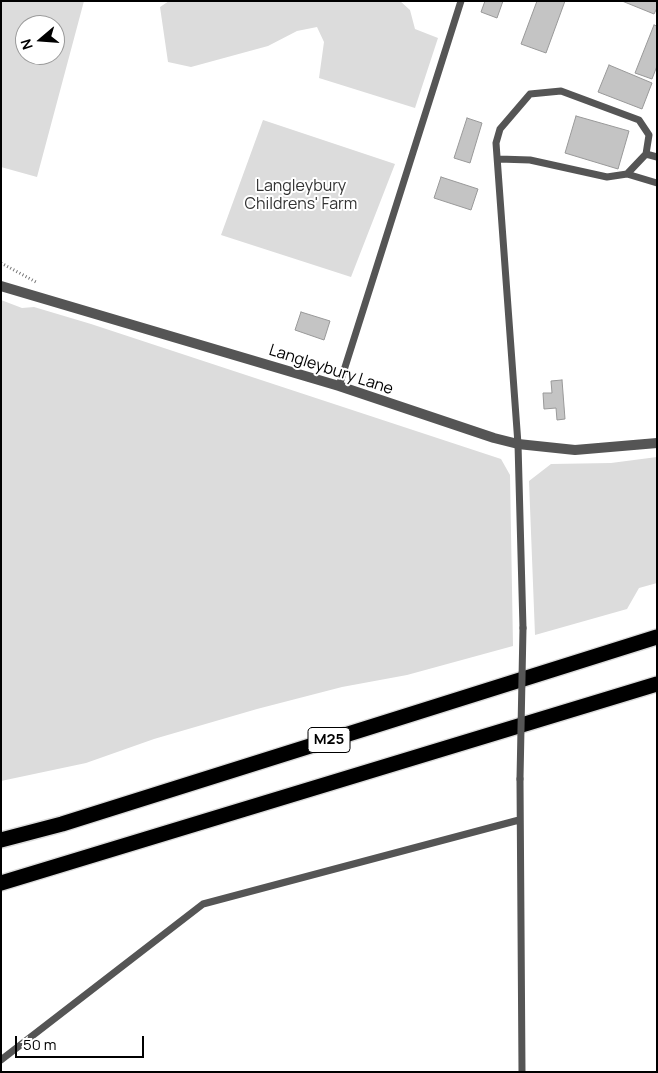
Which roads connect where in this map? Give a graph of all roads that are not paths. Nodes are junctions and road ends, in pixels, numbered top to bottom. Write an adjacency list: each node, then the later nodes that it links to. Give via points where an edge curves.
1 (461, 1): 8 (lane)
2 (646, 154): 3 (lane); 4 (lane, via 649,135 639,120 560,90 530,94 500,129 496,143); 5 (lane)
3 (657, 157)
4 (499, 160): 5 (lane, via 530,160 607,177); 10 (lane)
5 (627, 174): 6 (lane)
6 (657, 183)
7 (1, 286): 8 (street, Langleybury Lane)
8 (339, 386): 10 (street, Langleybury Lane, via 398,408)
9 (657, 443): 10 (street, Langleybury Lane, via 575,450)
10 (518, 444): 13 (lane, bridge, via 523,628)
11 (657, 637): 14 (highway, M25, via 62,824)
12 (657, 684): 15 (highway, M25)
13 (520, 820): 16 (lane, via 203,904); 17 (lane)
14 (1, 840)
15 (1, 882)
16 (1, 1060)
17 (522, 1072)

